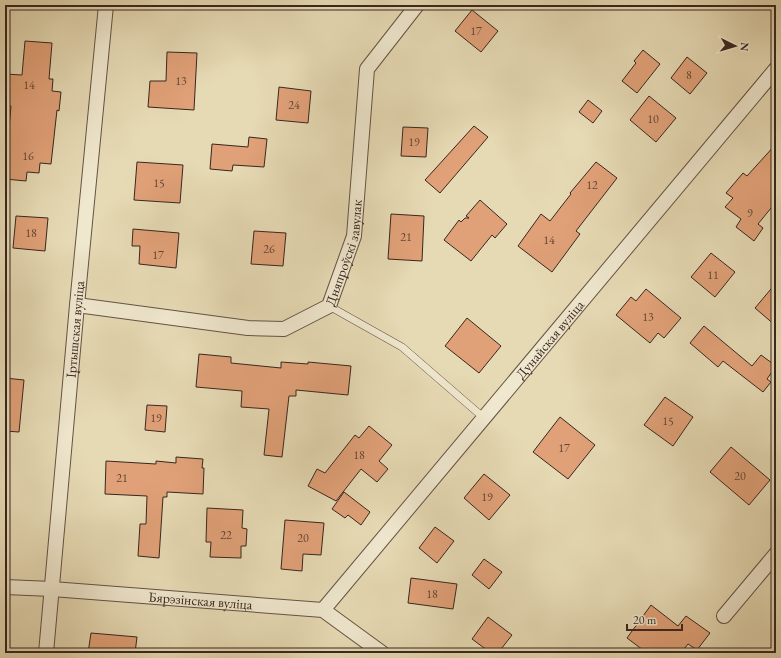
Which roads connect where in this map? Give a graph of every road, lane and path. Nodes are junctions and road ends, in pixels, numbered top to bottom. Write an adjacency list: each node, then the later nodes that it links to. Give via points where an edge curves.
1 (106, 5): 4 (street, Іртышская вуліца)
2 (417, 5): 5 (street, Дняпроўскі завулак, via 367,70 354,236)
3 (776, 69): 6 (street, Дунайская вуліца)
4 (77, 305): 5 (street, Дняпроўскі завулак, via 248,328 284,329); 9 (street, Іртышская вуліца)
5 (329, 306): 6 (lane, via 402,347)
6 (484, 418): 10 (street, Дунайская вуліца)
7 (776, 554): 11 (street)
8 (5, 587): 9 (street, Бярэзінская вуліца)
9 (52, 589): 10 (street, Бярэзінская вуліца); 12 (street, Іртышская вуліца)
10 (323, 610): 13 (street)
11 (724, 616)
12 (46, 653)
13 (382, 653)

